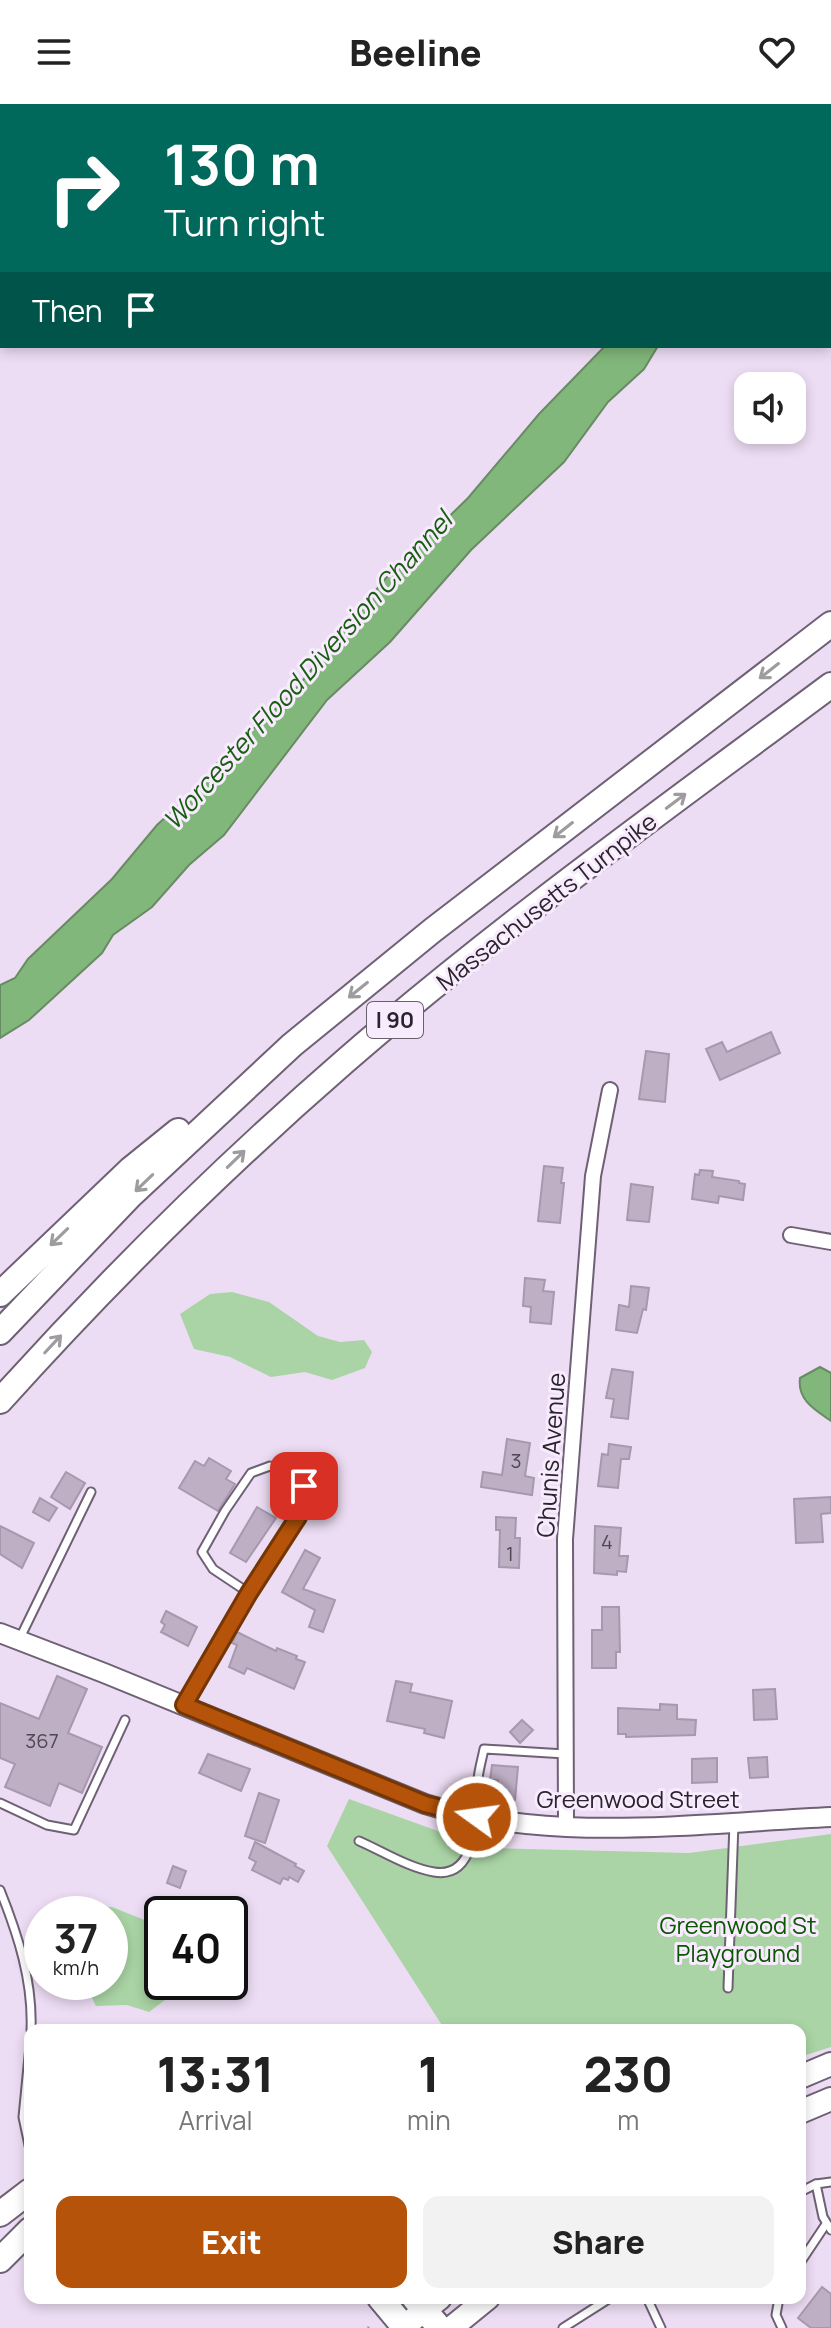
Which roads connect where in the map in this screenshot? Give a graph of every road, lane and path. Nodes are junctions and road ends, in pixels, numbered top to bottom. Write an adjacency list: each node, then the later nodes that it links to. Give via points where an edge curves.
1 (831, 624): 3 (highway, Massachusetts Turnpike / I 90, one-way to 3)
2 (831, 685): 9 (highway, Massachusetts Turnpike / I 90, one-way to 2, via 130,1261 346,1061 571,879)
3 (292, 1045): 7 (highway, one-way to 7, via 131,1169); 8 (highway, Massachusetts Turnpike / I 90, one-way to 8, via 141,1186)
4 (610, 1090): 16 (street, Chunis Avenue, via 593,1176 565,1539)
5 (791, 1235): 6 (street)
6 (831, 1242)
7 (0, 1294)
8 (0, 1332)
9 (0, 1401)
10 (91, 1492): 13 (lane)
11 (249, 1593): 11 (lane, via 298,1517 304,1486 270,1466 251,1473 202,1552 213,1569); 14 (lane)
12 (0, 1633): 13 (street, Greenwood Street)
13 (19, 1640): 14 (street, Greenwood Street)
14 (184, 1705): 18 (street, Greenwood Street, via 425,1804)
15 (125, 1720): 17 (lane, via 74,1830 47,1825)
16 (565, 1754): 18 (lane, via 484,1749); 21 (street, Chunis Avenue)
17 (0, 1803)
18 (477, 1817): 21 (street, Greenwood Street); 22 (lane, via 472,1847 461,1864 442,1873)
19 (831, 1817): 20 (street, Greenwood Street)
20 (734, 1822): 21 (street, Greenwood Street); 24 (lane)
21 (566, 1825)
22 (359, 1841)
23 (0, 1890): 25 (lane, via 28,1974)
24 (728, 1988)
25 (31, 2024)
26 (831, 2064): 27 (main road)
27 (806, 2074)
28 (831, 2099): 29 (main road)
29 (806, 2109)
30 (831, 2182): 31 (lane)
31 (816, 2184): 32 (lane); 35 (lane)
32 (806, 2189)
33 (24, 2196): 34 (highway)
34 (0, 2214)
35 (828, 2227): 37 (lane)
36 (24, 2236): 38 (highway)
37 (806, 2255)
38 (0, 2260)
39 (385, 2304): 45 (highway)
40 (481, 2304): 46 (main road)
41 (601, 2304): 47 (lane)
42 (650, 2304): 48 (lane)
43 (778, 2304): 49 (lane)
44 (429, 2309): 45 (main road)
45 (404, 2328)
46 (451, 2328)
47 (563, 2328)
48 (661, 2328)
49 (782, 2328)

